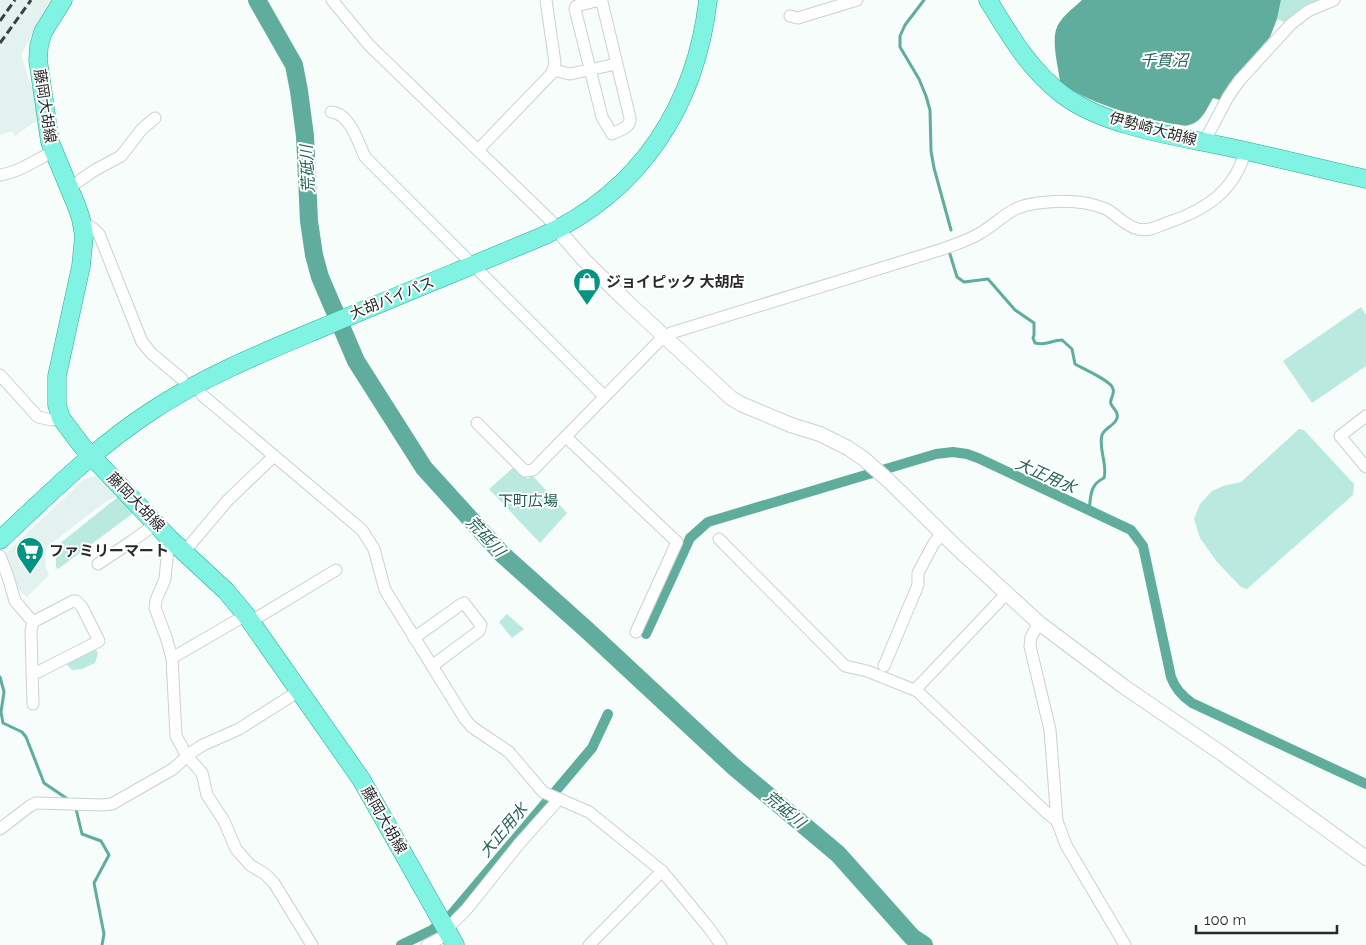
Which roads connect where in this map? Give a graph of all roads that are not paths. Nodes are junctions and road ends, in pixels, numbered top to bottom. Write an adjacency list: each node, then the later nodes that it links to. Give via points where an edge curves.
1 (63, 0): 16 (main road, 藤岡大胡線, via 43,32 38,60)
2 (332, 0): 15 (street, via 369,45)
3 (546, 0): 10 (street)
4 (708, 0): 22 (main road, 大胡バイパス, via 704,33 694,69 666,129 622,182 588,210)
5 (857, 0): 8 (street, via 798,18)
6 (988, 0): 14 (main road, 伊勢崎大胡線, via 1028,61 1049,84 1071,101 1115,120)
7 (1334, 0): 14 (street, via 1308,11 1291,24 1244,74)
8 (790, 16)
9 (616, 64): 11 (street); 11 (street, via 631,122 612,134 602,117); 11 (street, via 600,0 575,9)
10 (553, 70): 11 (street, via 570,74); 15 (street)
11 (590, 70)
12 (331, 112): 23 (street, via 339,114 349,124 365,157)
13 (156, 118): 20 (street, via 142,129 121,156)
14 (1204, 142): 17 (main road, 伊勢崎大胡線)
15 (478, 150): 22 (street)
16 (53, 152): 18 (street, via 26,167); 20 (main road, 藤岡大胡線)
17 (1245, 152): 19 (main road, 伊勢崎大胡線); 24 (street, via 1234,178 1216,200 1147,230 1128,225 1106,210 1088,204 1066,201 1018,207 979,234 943,249 677,330)
18 (0, 175)
19 (1366, 180)
20 (69, 188): 21 (main road, 藤岡大胡線)
21 (82, 224): 26 (street, via 99,234 142,342); 30 (main road, 藤岡大胡線, via 81,266 57,376 57,405)
22 (557, 229): 23 (main road, 大胡バイパス); 24 (street, via 585,261)
23 (472, 266): 28 (street); 33 (main road, 大胡バイパス, via 248,359 197,384 146,415)
24 (665, 337): 28 (street); 37 (street, via 741,404 834,440 872,465)
25 (0, 376): 30 (street, via 38,416 52,420)
26 (182, 380)
27 (202, 395): 34 (street)
28 (604, 396): 32 (street)
29 (1366, 416): 35 (street, via 1340,436)
30 (61, 418): 33 (main road, 藤岡大胡線)
31 (477, 423): 32 (street, via 525,471 533,470)
32 (566, 437): 49 (street, via 677,542)
33 (91, 456): 36 (main road, 藤岡大胡線); 40 (main road, 大胡バイパス)
34 (274, 456): 41 (street, via 228,500); 50 (street, via 367,536 374,549 385,590)
35 (1366, 468)
36 (157, 523): 38 (main road, 藤岡大胡線); 43 (street)
37 (942, 534): 45 (street); 53 (street, via 934,542 918,574 918,585)
38 (170, 539): 41 (main road, 藤岡大胡線); 51 (street, via 165,578 155,608)
39 (719, 539): 55 (street, via 845,666 868,671)
40 (0, 540)
41 (184, 552): 46 (main road, 藤岡大胡線, via 226,591)
42 (0, 556): 47 (street, via 15,601)
43 (98, 564)
44 (336, 570): 46 (street)
45 (1006, 593): 48 (street); 55 (street)
46 (248, 619): 51 (street); 56 (main road, 藤岡大胡線)
47 (33, 622): 54 (street); 54 (street, via 76,601 99,641)
48 (1039, 623): 60 (street, via 1030,646 1050,730); 62 (street)
49 (636, 632)
50 (414, 638): 52 (street); 52 (street, via 464,603 481,625 479,631)
51 (172, 658): 58 (street, via 176,736)
52 (432, 666): 59 (street, via 472,727 508,752 543,792)
53 (884, 666)
54 (32, 673): 57 (street)
55 (915, 690): 60 (street)
56 (299, 691): 58 (street, via 239,729); 64 (main road, 藤岡大胡線, via 361,779)
57 (33, 704)
58 (187, 756): 61 (street, via 173,769 112,804 36,803); 65 (street, via 202,773 208,795 236,850 274,883)
59 (557, 799): 63 (street, via 589,812); 64 (street)
60 (1057, 821): 69 (street, via 1066,845)
61 (0, 829)
62 (1366, 858)
63 (662, 871): 67 (street); 68 (street)
64 (447, 931): 66 (street)
65 (312, 945)
66 (426, 945)
67 (589, 945)
68 (720, 945)
69 (1124, 945)

